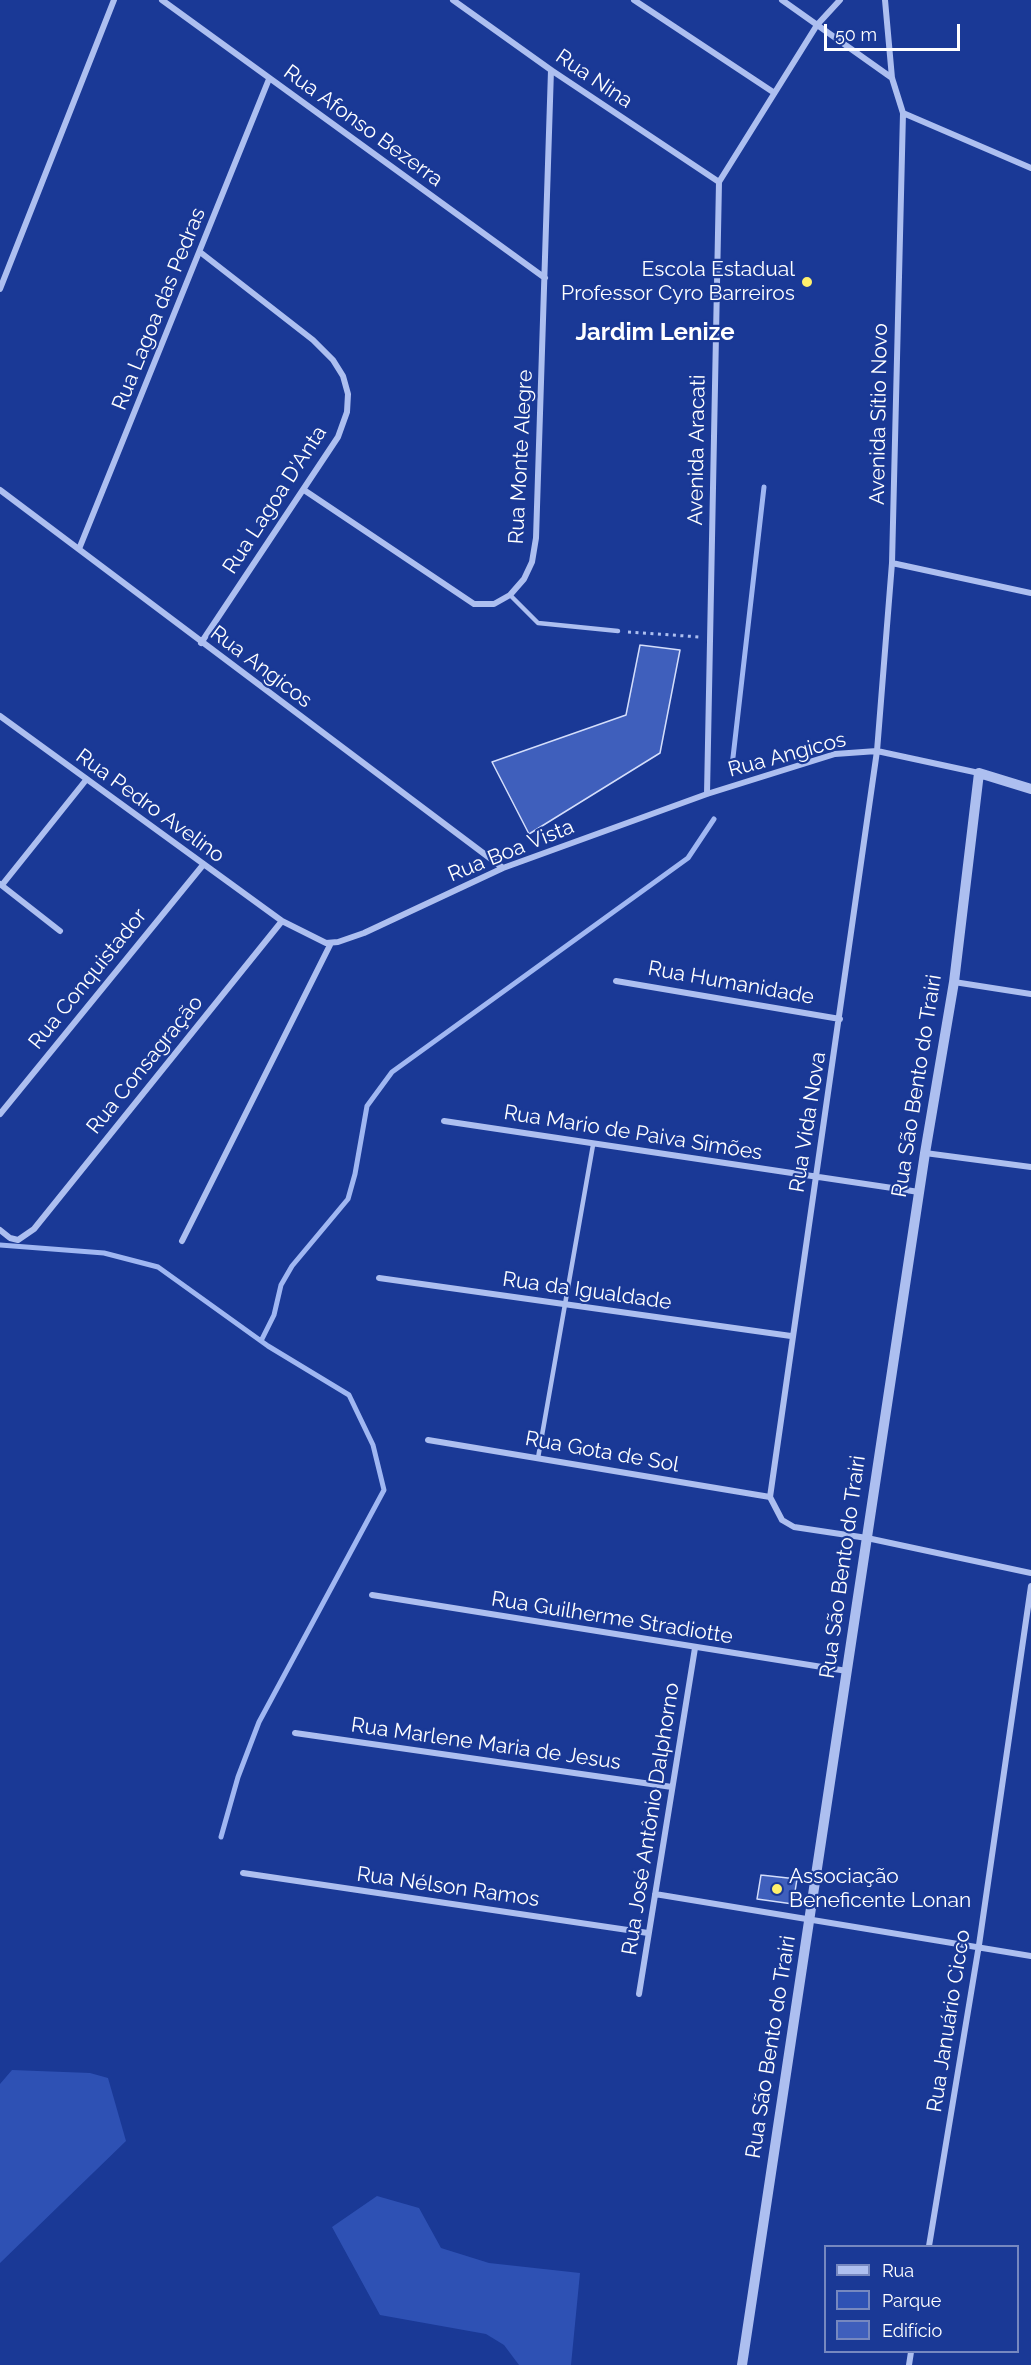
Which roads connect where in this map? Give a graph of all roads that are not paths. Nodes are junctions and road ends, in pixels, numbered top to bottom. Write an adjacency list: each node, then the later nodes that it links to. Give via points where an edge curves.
1 (114, 0): 18 (street)
2 (162, 0): 11 (street, Rua Afonso Bezerra)
3 (453, 0): 9 (street, Rua Nina)
4 (634, 0): 12 (street)
5 (782, 0): 8 (street)
6 (840, 0): 8 (street, Avenida Aracati)
7 (885, 0): 10 (street)
8 (817, 25): 10 (street); 12 (street, Avenida Aracati)
9 (551, 70): 15 (street, Rua Nina); 17 (street, Rua Monte Alegre)
10 (892, 78): 13 (street, Avenida Sítio Novo)
11 (269, 79): 16 (street, Rua Lagoa das Pedras); 17 (street, Rua Afonso Bezerra)
12 (773, 92): 15 (street, Avenida Aracati)
13 (903, 113): 14 (street); 22 (street, Avenida Sítio Novo)
14 (1031, 168)
15 (719, 182): 32 (street, Avenida Aracati)
16 (200, 252): 20 (street, Rua Lagoa D'Anta, via 313,340 343,376 347,412 338,437); 21 (street, Rua Lagoa das Pedras)
17 (545, 278): 24 (street, Rua Monte Alegre, via 536,538 528,571)
18 (0, 289)
19 (0, 490): 21 (street, Rua Angicos)
20 (304, 490): 24 (street, via 474,604 494,604); 26 (street, Rua Lagoa D'Anta)
21 (79, 549): 26 (street, Rua Angicos)
22 (892, 563): 23 (street); 28 (street, Avenida Sítio Novo)
23 (1031, 593)
24 (510, 595): 25 (lane, via 538,623)
25 (618, 631)
26 (201, 644): 34 (street, Rua Angicos)
27 (0, 716): 30 (street, Rua Pedro Avelino)
28 (877, 752): 29 (street, Rua Angicos); 32 (street, Rua Angicos, via 835,754); 42 (street, Rua Vida Nova)
29 (979, 773): 31 (street); 40 (street, Rua São Bento do Trairi)
30 (86, 780): 33 (street, Rua Pedro Avelino); 35 (street)
31 (1031, 789)
32 (707, 794): 34 (street, Rua Boa Vista)
33 (203, 865): 36 (street, Rua Pedro Avelino); 43 (street, Rua Conquistador)
34 (503, 868): 38 (street, Rua Boa Vista, via 364,933)
35 (1, 884): 37 (street)
36 (282, 921): 38 (street); 50 (street, Rua Consagração, via 34,1230 18,1240)
37 (60, 931)
38 (331, 943): 51 (street)
39 (616, 981): 42 (street, Rua Humanidade)
40 (954, 982): 41 (street); 46 (street, Rua São Bento do Trairi)
41 (1031, 994)
42 (840, 1019): 48 (street, Rua Vida Nova)
43 (0, 1114)
44 (444, 1121): 45 (street, Rua Mario de Paiva Simões)
45 (593, 1145): 48 (street, Rua Mario de Paiva Simões); 53 (lane)
46 (925, 1153): 47 (street); 49 (street, Rua São Bento do Trairi)
47 (1031, 1167)
48 (816, 1177): 49 (street, Rua Mario de Paiva Simões); 54 (street, Rua Vida Nova)
49 (919, 1192): 58 (street, Rua São Bento do Trairi)
50 (0, 1230)
51 (182, 1241)
52 (379, 1278): 53 (street, Rua da Igualdade)
53 (565, 1304): 54 (street, Rua da Igualdade); 56 (lane)
54 (791, 1336): 57 (street, Rua Vida Nova)
55 (428, 1440): 56 (street, Rua Gota de Sol)
56 (538, 1458): 57 (street, Rua Gota de Sol)
57 (770, 1497): 58 (street, via 787,1524)
58 (867, 1538): 59 (street); 63 (street, Rua São Bento do Trairi)
59 (1031, 1573)
60 (1031, 1586): 70 (street, Rua Januário Cicco)
61 (372, 1595): 62 (street, Rua Guilherme Stradiotte)
62 (695, 1648): 63 (street, Rua Guilherme Stradiotte); 65 (street, Rua José Antônio Dalphorno)
63 (847, 1671): 68 (street, Rua São Bento do Trairi)
64 (295, 1733): 65 (street, Rua Marlene Maria de Jesus)
65 (672, 1787): 67 (street, Rua José Antônio Dalphorno)
66 (243, 1873): 69 (street, Rua Nélson Ramos)
67 (655, 1894): 68 (street); 69 (street, Rua José Antônio Dalphorno)
68 (810, 1920): 70 (street); 74 (street, Rua São Bento do Trairi)
69 (648, 1933): 72 (street, Rua José Antônio Dalphorno)
70 (979, 1945): 71 (street); 73 (street, Rua Januário Cicco)
71 (1031, 1956)
72 (639, 1994)
73 (929, 2245)
74 (742, 2365)

